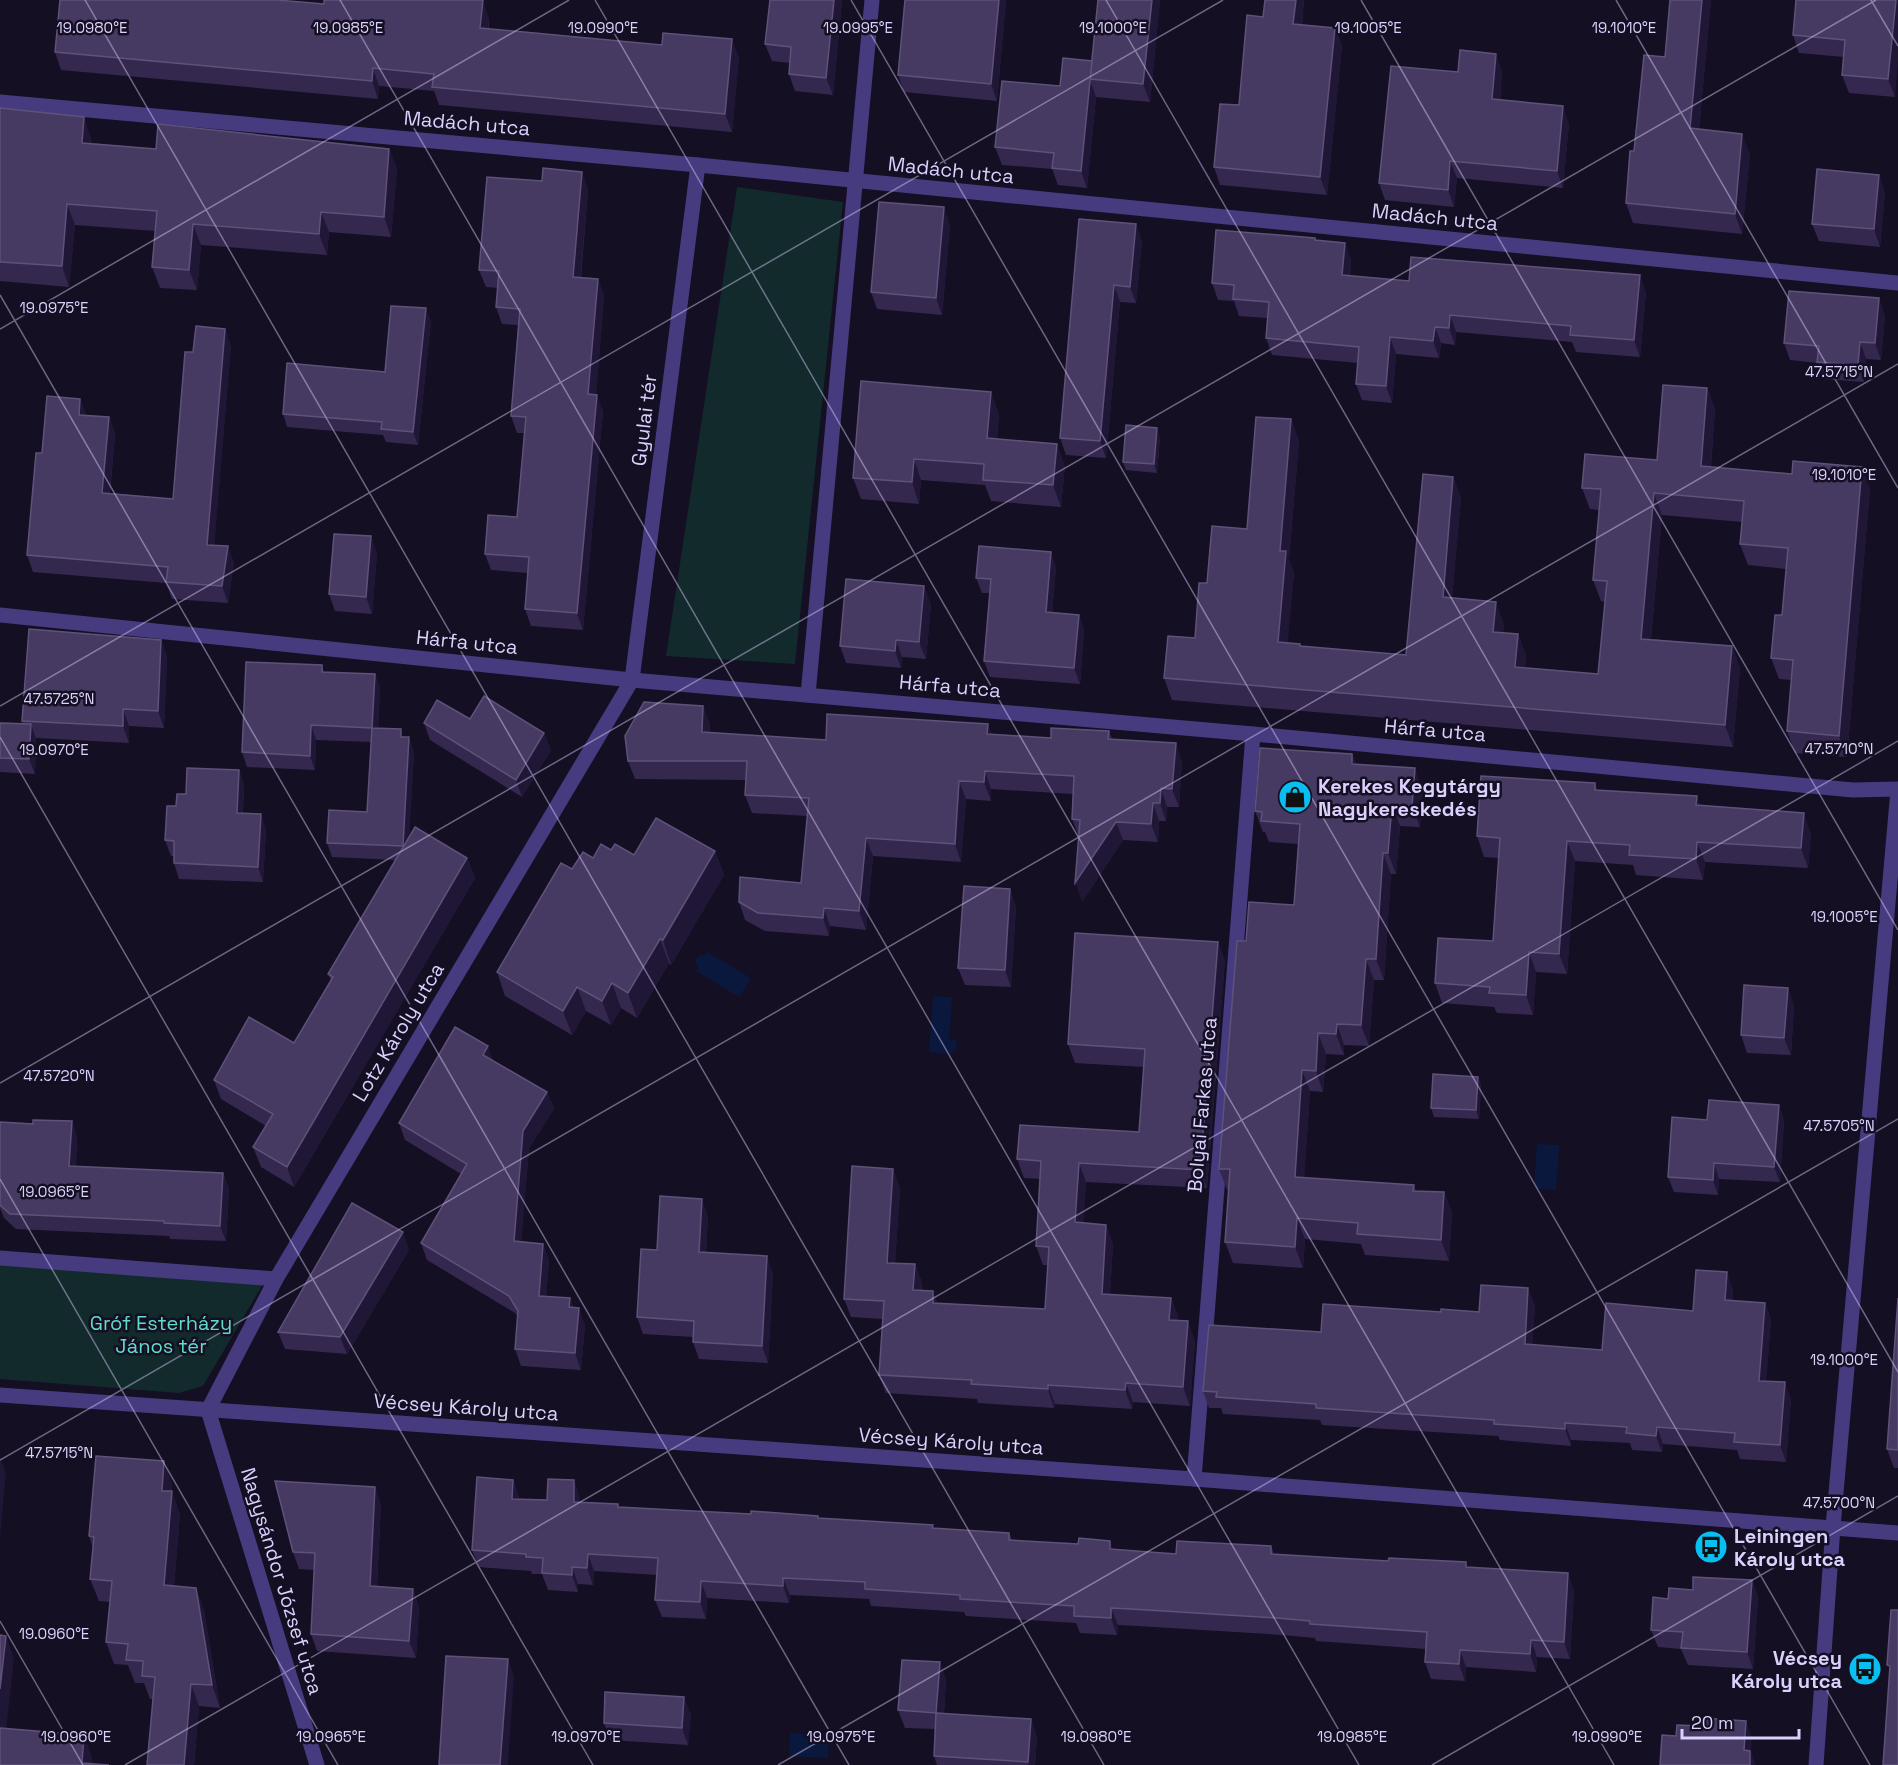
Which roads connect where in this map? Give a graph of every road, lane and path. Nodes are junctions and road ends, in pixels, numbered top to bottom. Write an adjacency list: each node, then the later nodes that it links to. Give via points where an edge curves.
1 (872, 0): 4 (street)
2 (0, 102): 3 (street, Madách utca)
3 (698, 165): 4 (street, Madách utca); 7 (street, Gyulai tér)
4 (856, 181): 5 (street, Madách utca); 8 (street)
5 (1898, 283)
6 (0, 615): 7 (street, Hárfa utca)
7 (632, 680): 8 (street, Hárfa utca); 12 (street, Lotz Károly utca)
8 (808, 695): 9 (street, Hárfa utca)
9 (1253, 734): 10 (street, Hárfa utca, via 1853,790); 15 (street, Bolyai Farkas utca)
10 (1898, 789): 16 (street)
11 (0, 1258): 12 (street)
12 (276, 1279): 14 (street, Lotz Károly utca)
13 (0, 1395): 14 (street, Vécsey Károly utca)
14 (208, 1410): 15 (street, Vécsey Károly utca); 18 (street, Nagysándor József utca)
15 (1194, 1479): 16 (street, Vécsey Károly utca)
16 (1833, 1527): 17 (street, Vécsey Károly utca); 19 (street)
17 (1898, 1533)
18 (317, 1765)
19 (1816, 1765)

